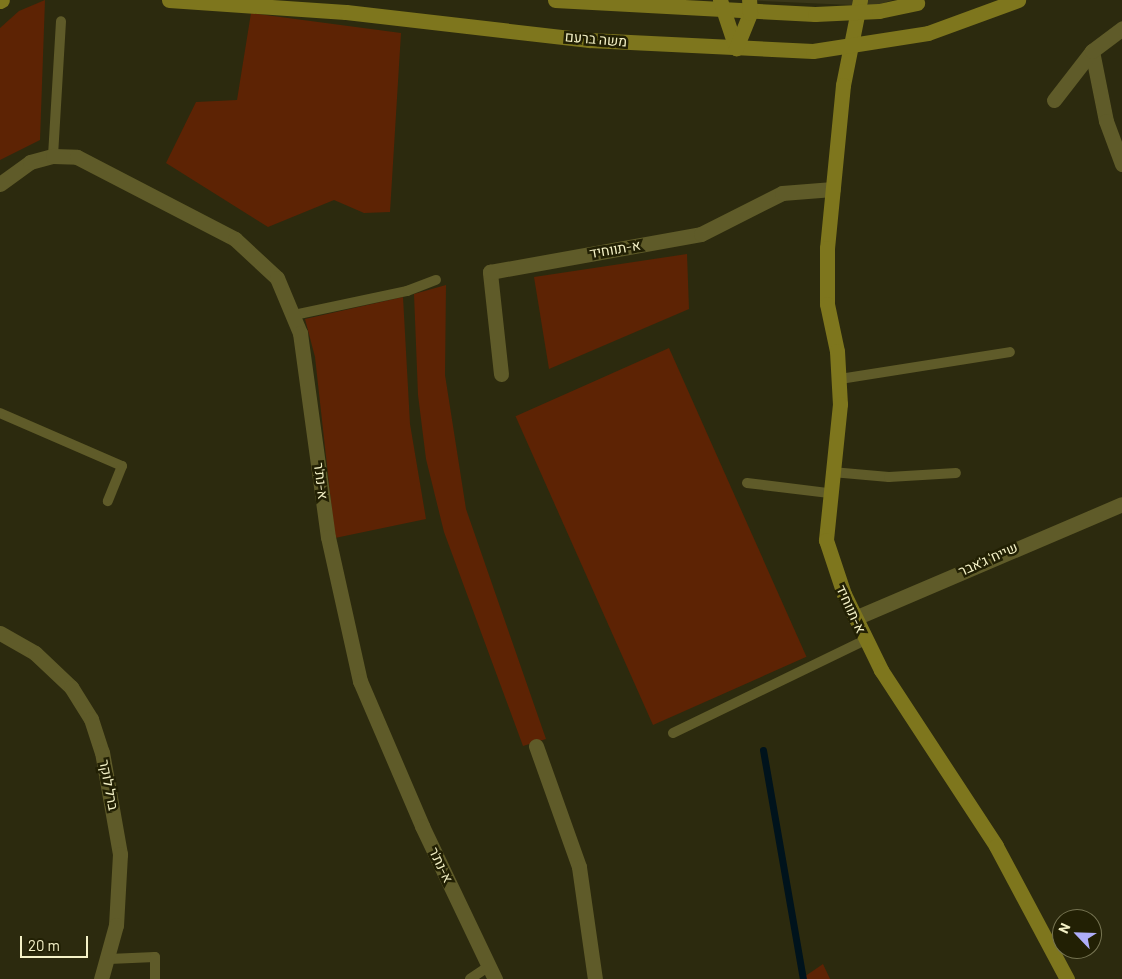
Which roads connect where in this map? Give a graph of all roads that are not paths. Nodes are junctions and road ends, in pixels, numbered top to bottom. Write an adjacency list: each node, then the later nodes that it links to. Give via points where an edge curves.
1 (170, 0): 11 (main road, משה ברעם, via 346,12 504,30)
2 (555, 0): 6 (main road)
3 (860, 0): 17 (main road, א-תווחיד, via 843,85)
4 (1018, 0): 11 (main road, משה ברעם, bridge, via 928,33 813,51)
5 (921, 1): 8 (main road, bridge, via 879,11 815,14)
6 (640, 3): 7 (main road)
7 (721, 6): 8 (main road); 11 (main road)
8 (749, 7): 11 (main road)
9 (61, 21): 14 (lane)
10 (1122, 28): 12 (street)
11 (736, 48)
12 (1092, 51): 13 (street); 15 (street, via 1106,121)
13 (1054, 100)
14 (53, 156): 16 (street, א-נת'ר, via 30,162); 19 (street, א-נת'ר, via 98,164 235,239 277,278)
15 (1122, 164)
16 (0, 184)
17 (833, 189): 21 (street, א-תווחיד, via 782,193 701,234 490,272); 22 (main road, א-תווחיד, via 827,304)
18 (436, 280): 19 (lane, via 407,291)
19 (294, 316): 36 (street, א-נת'ר, via 310,390 328,537 360,681 422,826)
20 (1010, 352): 22 (lane)
21 (502, 374)
22 (840, 379): 24 (main road, א-תווחיד)
23 (0, 413): 28 (lane, via 122,466)
24 (832, 472): 25 (lane, via 889,477); 27 (main road, א-תווחיד)
25 (956, 473)
26 (747, 483): 27 (lane)
27 (829, 493): 30 (main road, א-תווחיד, via 826,540)
28 (108, 501)
29 (1122, 504): 30 (street, שייח' ג'אבר)
30 (854, 618): 32 (main road, א-תווחיד)
31 (0, 633): 35 (street, ברל לוקר, via 35,653 71,686 97,736 120,854 116,925)
32 (866, 640): 33 (lane); 41 (main road, א-תווחיד, via 996,846)
33 (672, 733)
34 (536, 746): 40 (street, via 579,867)
35 (109, 959): 37 (street, ברל לוקר); 38 (lane, via 155,957)
36 (492, 972): 39 (lane)
37 (101, 979)
38 (155, 979)
39 (470, 979)
40 (595, 979)
41 (1067, 979)

